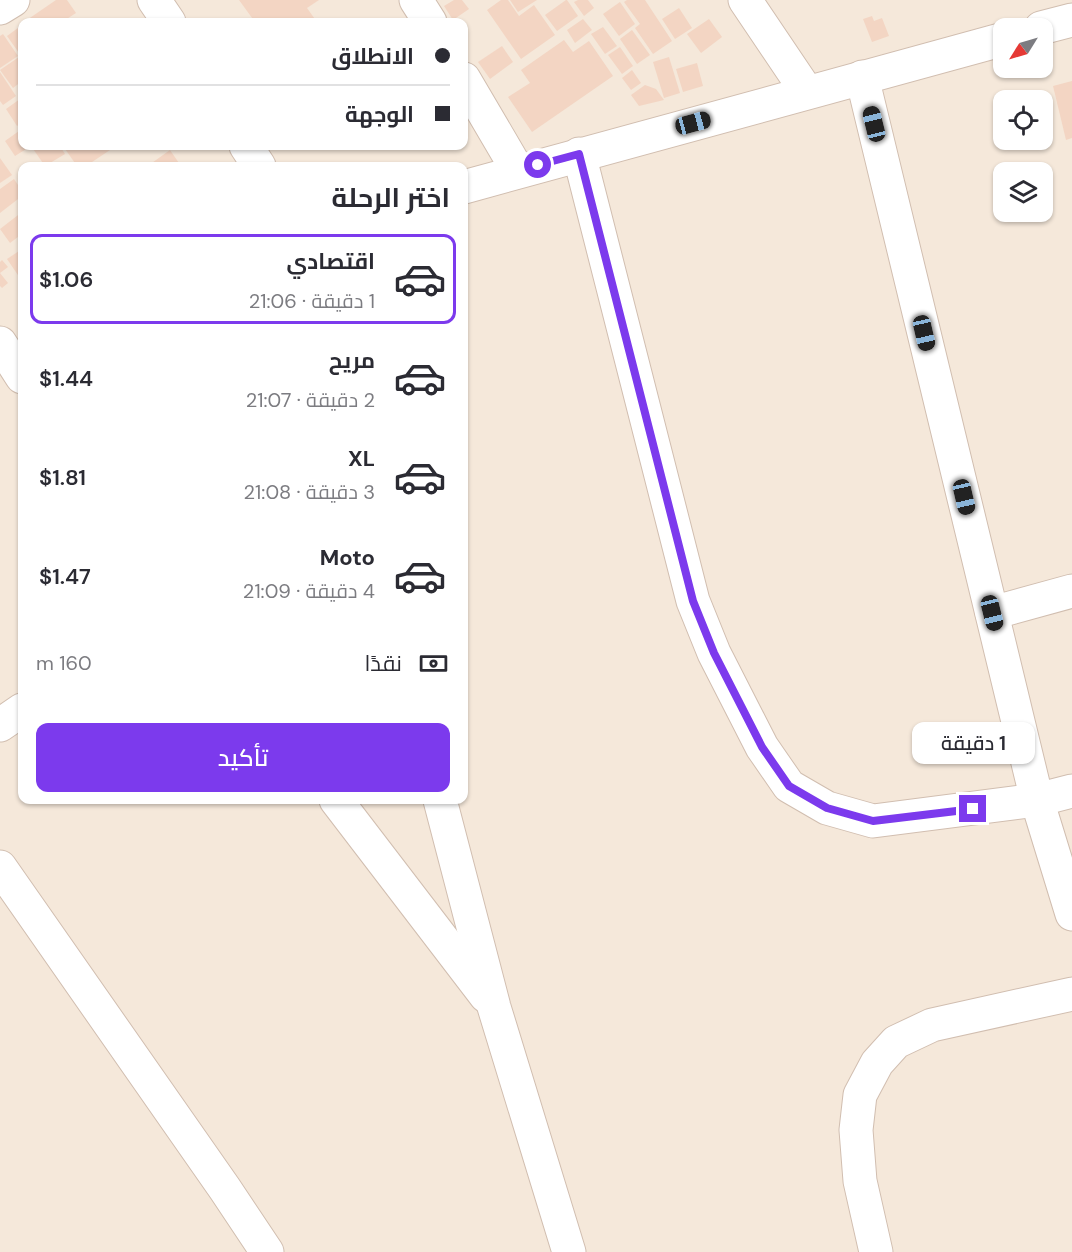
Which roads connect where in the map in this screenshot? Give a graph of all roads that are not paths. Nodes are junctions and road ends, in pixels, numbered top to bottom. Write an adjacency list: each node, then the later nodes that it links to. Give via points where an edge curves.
1 (13, 0): 6 (street)
2 (154, 0): 7 (street)
3 (416, 0): 8 (street)
4 (745, 0): 14 (street)
5 (1060, 0): 9 (street)
6 (0, 8)
7 (166, 18)
8 (427, 18)
9 (1072, 19): 10 (street)
10 (1053, 25)
11 (993, 42): 12 (street)
12 (862, 77): 14 (street); 21 (street)
13 (468, 86): 16 (street)
14 (807, 92): 15 (street)
15 (579, 154): 16 (street); 25 (street, via 693,601 714,653 762,747 789,786 827,808 873,821)
16 (518, 171): 17 (street)
17 (468, 186)
18 (0, 344): 19 (street)
19 (18, 371)
20 (1072, 591): 21 (street)
21 (992, 613): 25 (street)
22 (18, 713): 23 (street)
23 (0, 725)
24 (1072, 791): 25 (street)
25 (1038, 800): 29 (street)
26 (339, 804): 31 (street)
27 (441, 804): 31 (street)
28 (0, 867): 32 (street)
29 (1072, 914)
30 (1072, 994): 34 (street, via 932,1025 897,1042 878,1063 860,1095 856,1130 860,1181)
31 (494, 1007): 33 (street)
32 (267, 1252)
33 (569, 1252)
34 (876, 1252)

